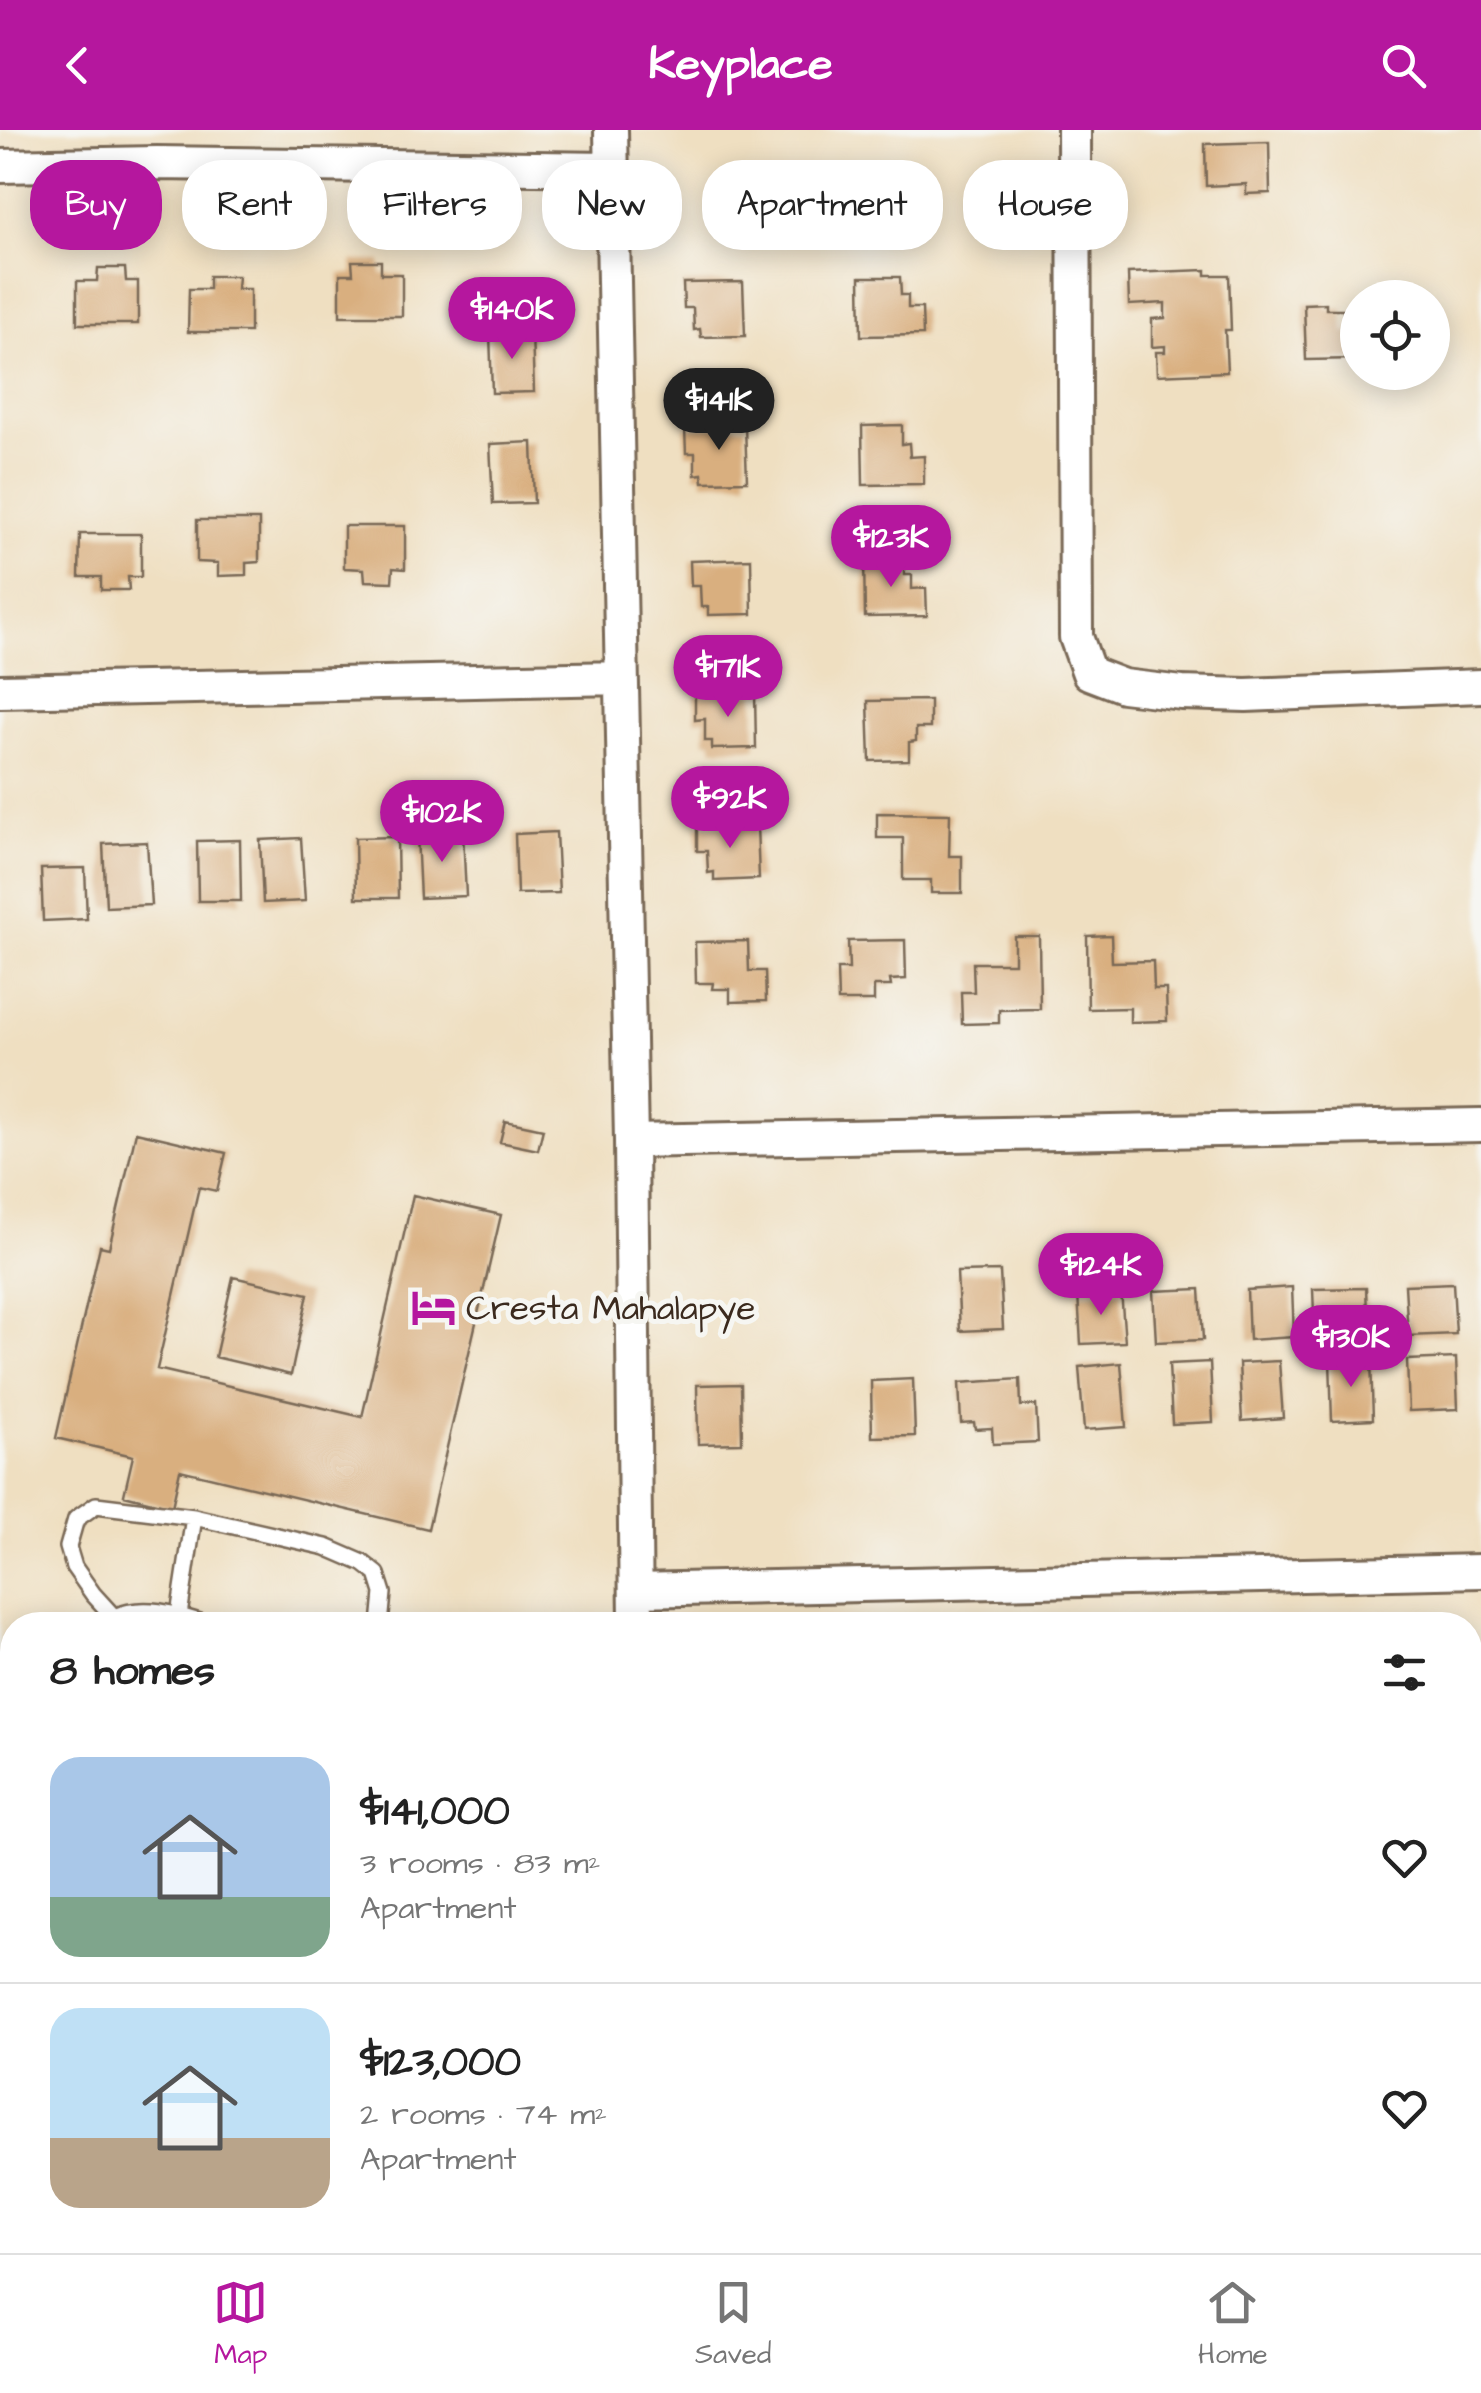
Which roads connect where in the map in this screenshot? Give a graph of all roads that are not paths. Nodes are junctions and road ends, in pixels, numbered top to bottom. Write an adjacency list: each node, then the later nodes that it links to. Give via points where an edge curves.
1 (611, 130): 4 (street)
2 (1074, 130): 9 (street, via 1076,637 1089,673 1123,686 1182,694)
3 (157, 146): 5 (street); 6 (street)
4 (610, 160)
5 (0, 166)
6 (542, 166)
7 (612, 250): 8 (street)
8 (621, 678): 10 (street); 12 (street)
9 (1481, 686)
10 (0, 691)
11 (1481, 1126): 12 (street)
12 (631, 1140): 15 (street)
13 (194, 1517): 16 (lane, via 96,1505 76,1519 68,1547 74,1567); 19 (lane); 20 (lane, via 326,1547 362,1563 378,1574)
14 (1481, 1571): 15 (street)
15 (636, 1590): 21 (street)
16 (106, 1612)
17 (126, 1612): 18 (lane)
18 (158, 1612)
19 (180, 1612)
20 (381, 1612)
21 (636, 1612)

